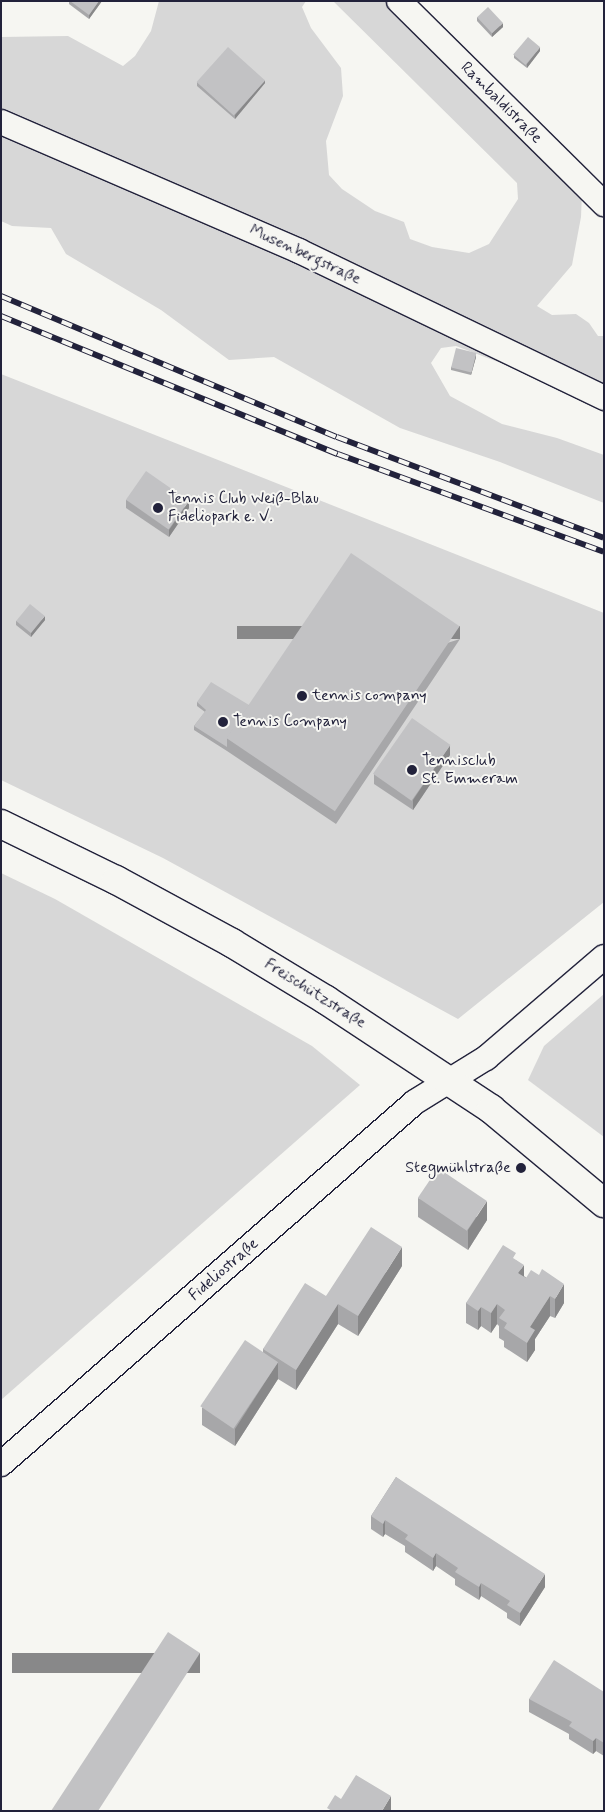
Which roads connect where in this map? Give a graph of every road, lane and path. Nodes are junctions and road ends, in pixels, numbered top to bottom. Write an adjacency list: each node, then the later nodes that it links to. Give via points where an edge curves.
1 (399, 1): 3 (street, Rambaldistraße)
2 (1, 122): 4 (street, Musenbergstraße, via 299,251)
3 (604, 204)
4 (604, 398)
5 (1, 824): 7 (main road, Freischützstraße, via 116,880 232,943)
6 (604, 957): 7 (street, via 486,1058)
7 (449, 1080): 8 (main road, Freischützstraße, via 538,1145); 9 (street, Fideliostraße, via 415,1102)
8 (604, 1202)
9 (1, 1464)

